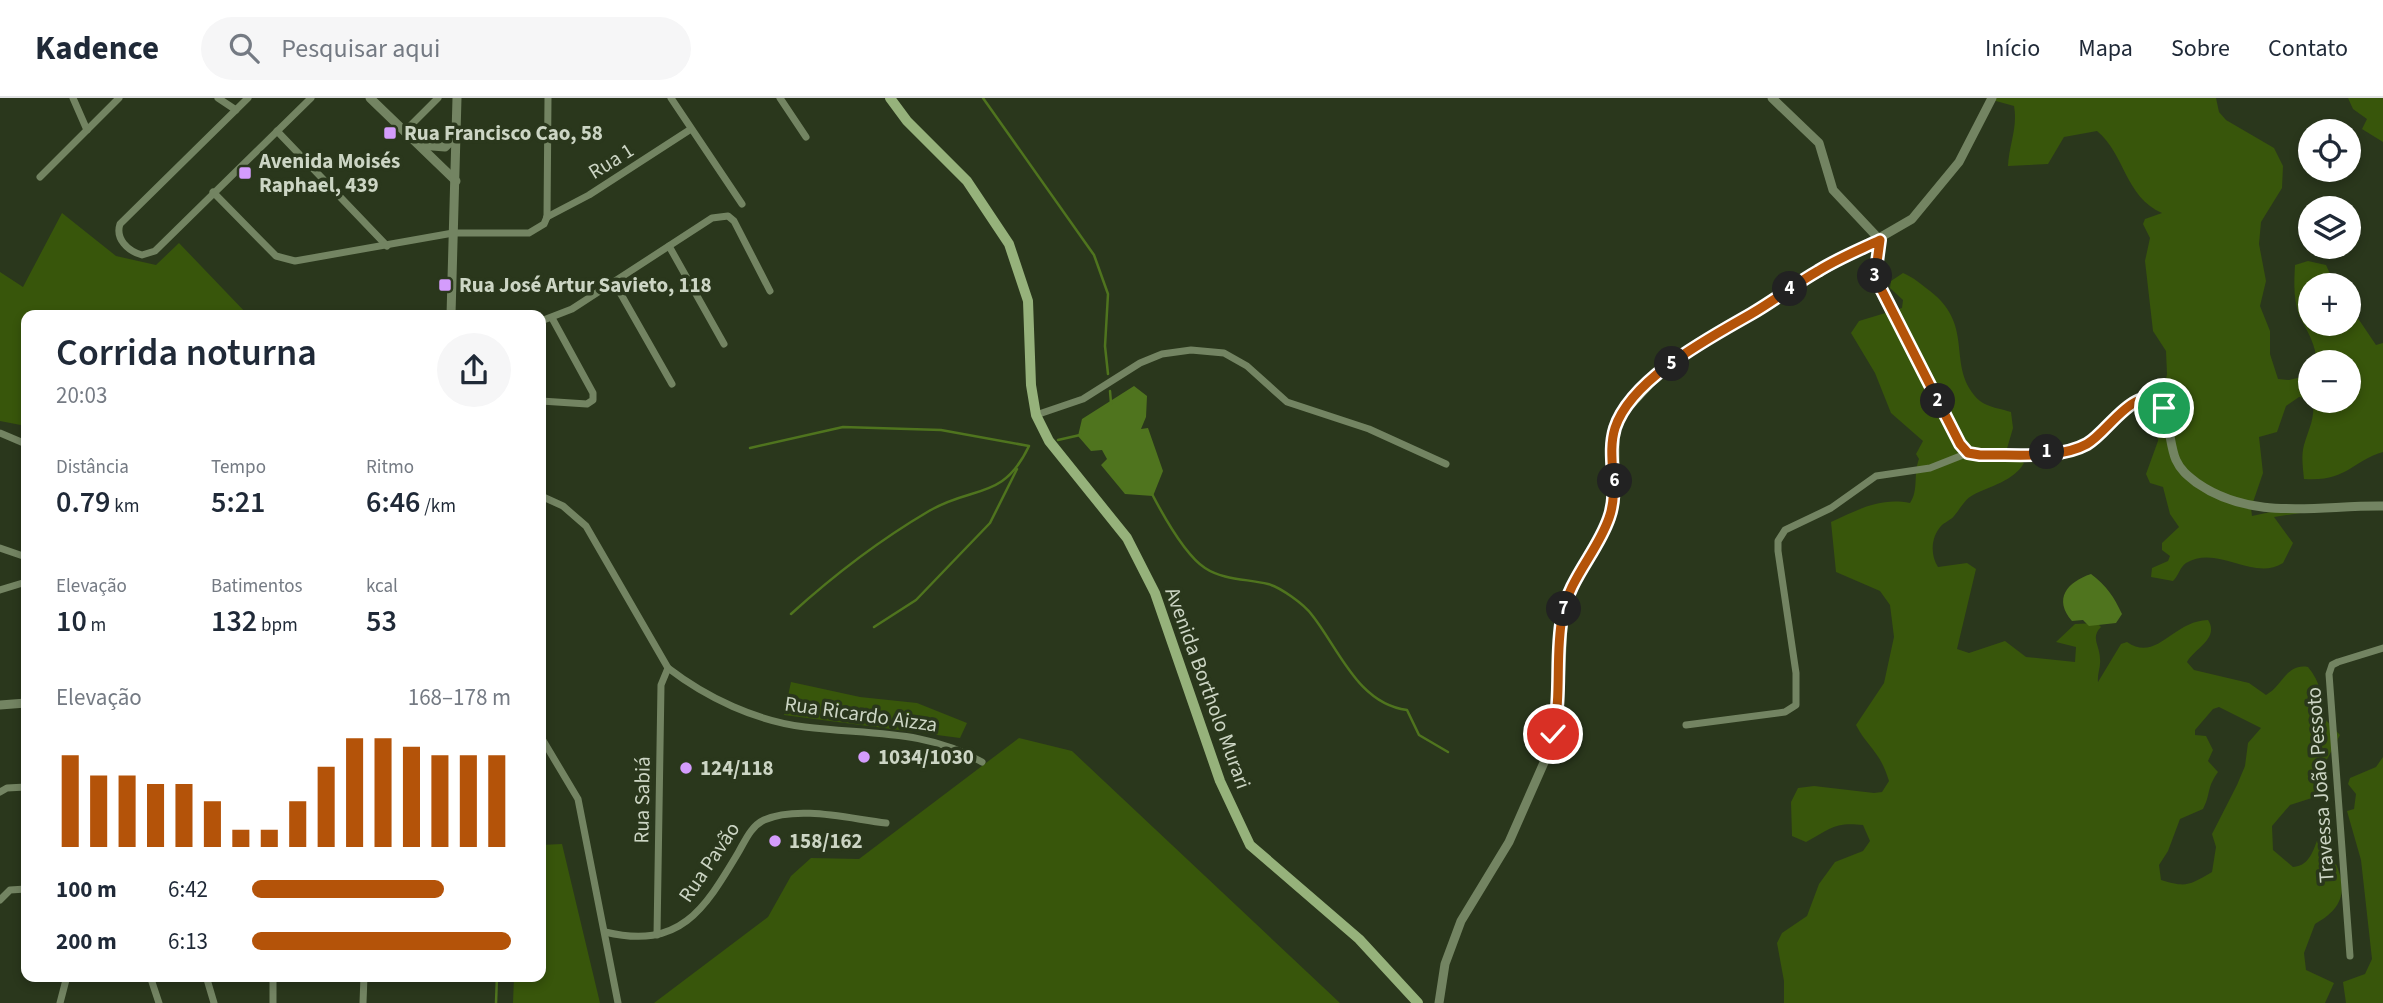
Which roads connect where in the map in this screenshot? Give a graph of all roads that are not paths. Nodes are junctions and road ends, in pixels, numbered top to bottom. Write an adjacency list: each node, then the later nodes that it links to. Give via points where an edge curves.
1 (73, 98): 17 (street)
2 (119, 98): 17 (street)
3 (218, 98): 15 (street)
4 (248, 98): 15 (street)
5 (311, 98): 18 (street)
6 (370, 98): 19 (street)
7 (438, 98): 19 (street)
8 (457, 98): 20 (street)
9 (548, 98): 27 (street)
10 (671, 98): 16 (street)
11 (780, 98): 21 (street)
12 (890, 98): 40 (main road, Avenida Bortholo Murari, via 967,181 1009,244 1028,301)
13 (1772, 98): 29 (street, via 1819,143 1833,190)
14 (1992, 98): 29 (street, via 1973,139 1942,185 1912,219)
15 (236, 110): 25 (street, via 125,218 118,228 120,237 137,254 149,254)
16 (691, 129): 26 (street); 27 (street, Rua 1)
17 (87, 130): 23 (street)
18 (276, 131): 25 (street); 30 (street)
19 (404, 132): 22 (street)
20 (457, 135): 22 (street, via 445,147); 24 (street)
21 (806, 138)
22 (418, 145): 24 (street)
23 (40, 177)
24 (456, 181): 28 (street)
25 (213, 192): 30 (street, Rua 1, via 283,260)
26 (742, 204)
27 (547, 217): 28 (street, Rua 1, via 529,233)
28 (453, 233): 30 (street, Rua 1); 34 (street)
29 (1880, 240): 43 (street, via 1874,269 1883,298); 80 (street, via 1820,269 1698,343 1658,375 1624,412 1615,428 1615,488 1609,520 1564,606 1559,708 1546,758 1508,842 1461,921 1445,964)
30 (387, 246)
31 (668, 246): 32 (street); 33 (street, via 712,218 728,216); 37 (street)
32 (614, 282): 35 (street); 38 (street)
33 (770, 291)
34 (451, 310)
35 (552, 318): 36 (street); 39 (street, via 593,400 587,404)
36 (546, 320)
37 (724, 344)
38 (672, 384)
39 (546, 401)
40 (1036, 415): 44 (street, via 1083,399 1162,354 1191,350 1224,353 1247,366 1287,402 1369,429); 79 (main road, Avenida Bortholo Murari, via 1049,441 1127,538 1155,593 1220,781 1250,845 1359,939)
41 (0, 433): 42 (street)
42 (21, 442)
43 (1968, 453): 46 (street, via 2070,451 2089,443 2134,401 2147,397 2164,408 2169,443 2183,472 2202,486 2264,510); 55 (street, via 1930,468 1876,476 1832,508 1785,530 1778,551 1796,673 1796,705 1785,712)
44 (1446, 464)
45 (546, 498): 52 (street, Rua Ricardo Aizza, via 586,526)
46 (2383, 506)
47 (0, 548): 48 (street)
48 (21, 555)
49 (21, 584): 50 (street)
50 (0, 590)
51 (2383, 648): 65 (street, Travessa João Pessoto, via 2338,662 2329,674)
52 (668, 668): 57 (street, Rua Ricardo Aizza, via 705,693 760,716 803,727 935,740); 64 (street, Rua Sabiá, via 661,685)
53 (21, 703): 54 (street)
54 (0, 705)
55 (1686, 725)
56 (546, 745): 63 (street, via 578,799)
57 (982, 762)
58 (21, 787): 59 (street)
59 (0, 792)
60 (886, 823): 64 (street, Rua Pavão, via 797,814 765,820 749,834 698,915)
61 (21, 889): 62 (street, via 10,891)
62 (0, 901)
63 (605, 932): 64 (street, Rua Pavão); 78 (street)
64 (657, 935)
65 (2350, 956)
66 (65, 982): 72 (street)
67 (152, 982): 71 (street)
68 (208, 982): 75 (street)
69 (273, 982): 76 (street)
70 (364, 982): 77 (street)
71 (155, 994): 73 (street); 74 (street)
72 (60, 1003)
73 (153, 1003)
74 (159, 1003)
75 (214, 1003)
76 (272, 1003)
77 (363, 1003)
78 (618, 1003)
79 (1418, 1003)
80 (1438, 1003)

